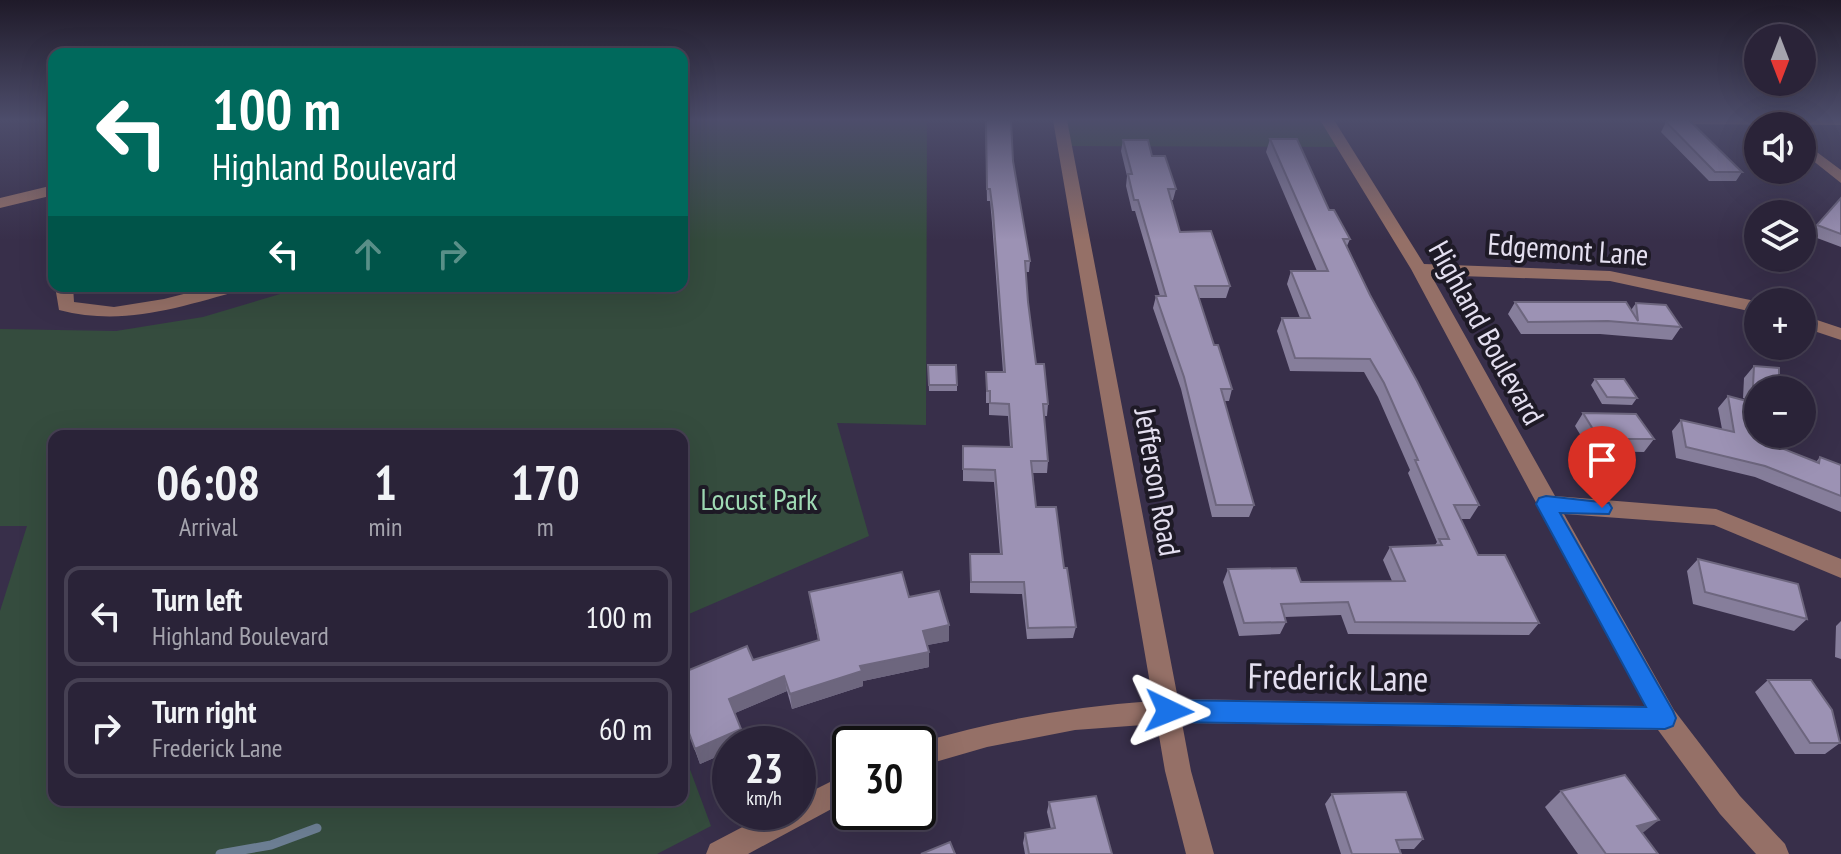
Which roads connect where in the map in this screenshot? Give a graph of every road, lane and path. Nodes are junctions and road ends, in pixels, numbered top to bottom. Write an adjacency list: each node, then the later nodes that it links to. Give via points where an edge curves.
1 (1067, 160): 15 (street, Jefferson Road)
2 (1352, 160): 7 (street, Highland Boulevard)
3 (1820, 160): 4 (street)
4 (1841, 178)
5 (48, 191): 6 (street)
6 (0, 203)
7 (1419, 269): 10 (street, Edgemont Lane, via 1610,276); 13 (street, Highland Boulevard)
8 (64, 292): 9 (street, via 65,306 114,313)
9 (213, 292)
10 (1744, 304)
11 (1816, 326): 12 (street)
12 (1841, 334)
13 (1546, 504): 14 (street, via 1716,517); 16 (street, Highland Boulevard)
14 (1841, 569)
15 (1169, 711): 16 (street, Frederick Lane); 17 (street, Frederick Lane, via 1075,718); 20 (street, Jefferson Road)
16 (1665, 718): 21 (street, Highland Boulevard, via 1730,805)
17 (936, 750)
18 (832, 795): 19 (street)
19 (720, 854)
20 (1200, 854)
21 (1775, 854)

